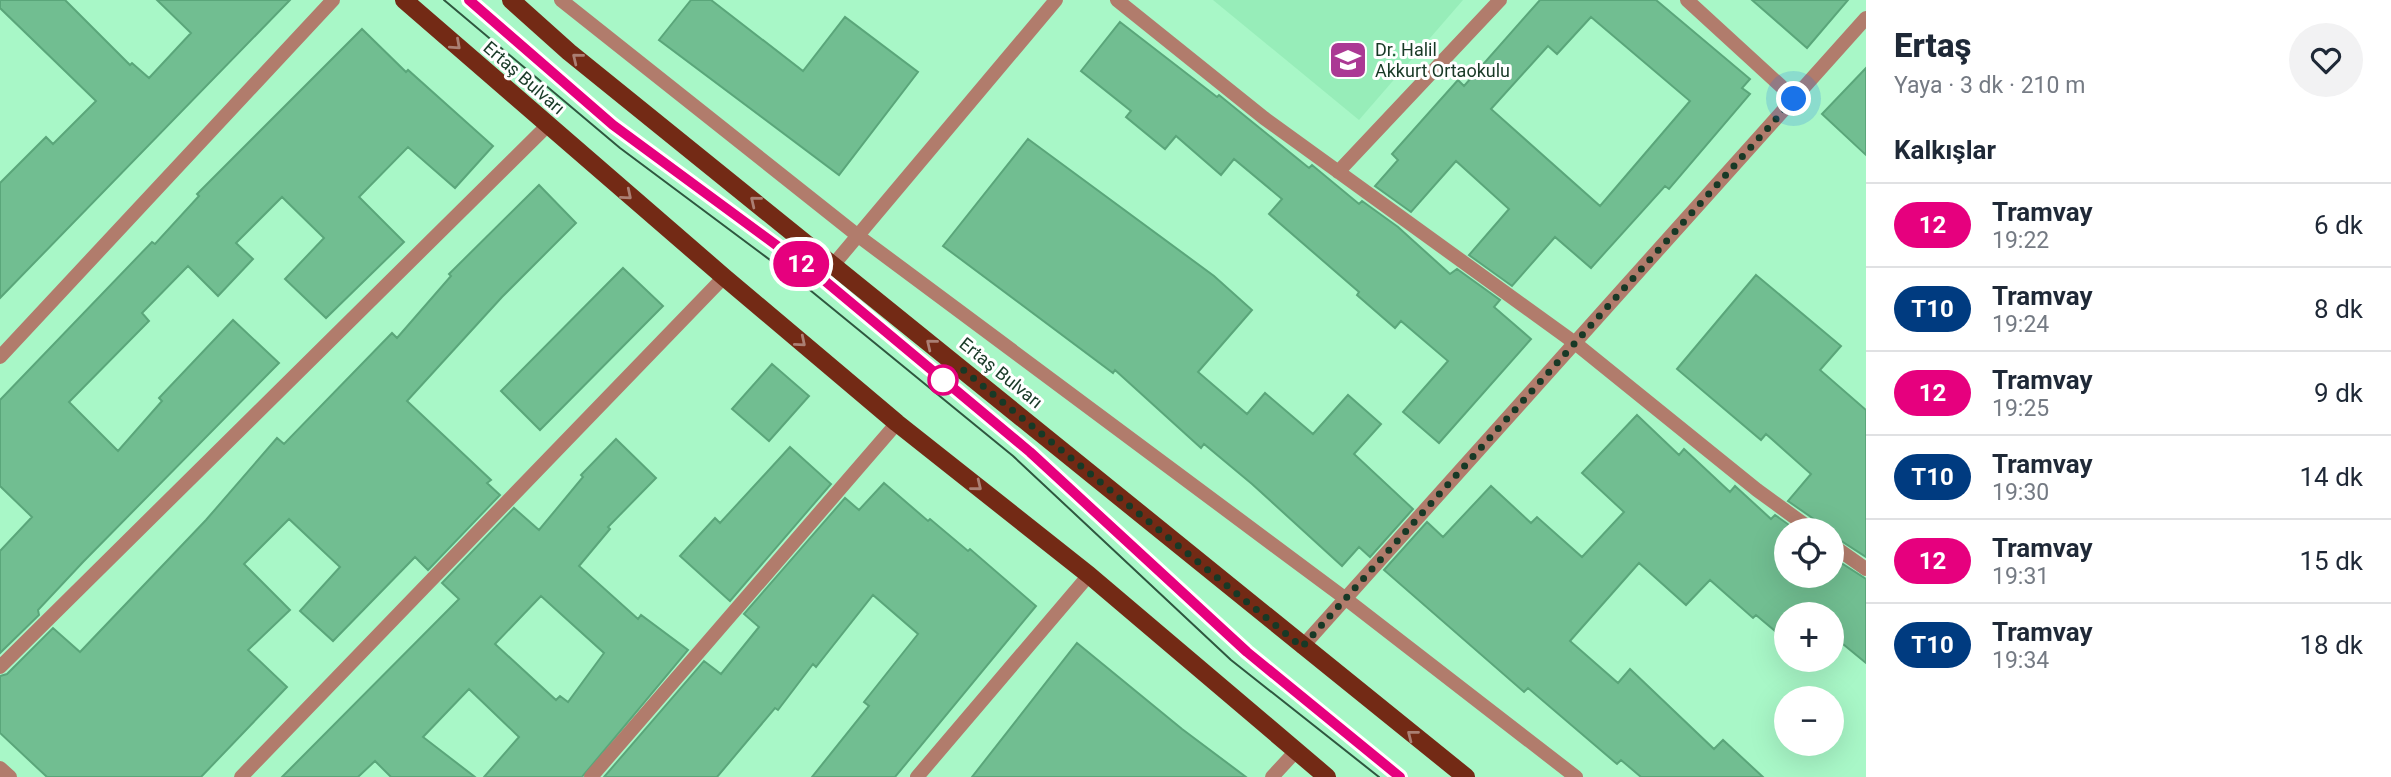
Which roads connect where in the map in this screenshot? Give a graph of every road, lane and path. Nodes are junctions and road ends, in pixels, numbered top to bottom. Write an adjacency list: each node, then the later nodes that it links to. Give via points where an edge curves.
1 (333, 0): 17 (street)
2 (404, 0): 11 (main road, Ertaş Bulvarı, one-way to 11)
3 (510, 0): 14 (main road, Ertaş Bulvarı, one-way to 3)
4 (561, 0): 13 (street)
5 (1056, 0): 13 (street)
6 (1117, 0): 12 (street)
7 (1500, 0): 12 (street)
8 (1687, 0): 10 (street)
9 (1863, 27): 10 (street)
10 (1794, 99): 16 (street)
11 (547, 127): 15 (main road, Ertaş Bulvarı, one-way to 15); 25 (street)
12 (1338, 172): 16 (street)
13 (858, 235): 14 (street); 23 (street)
14 (834, 264): 24 (main road, Ertaş Bulvarı, one-way to 14)
15 (724, 277): 18 (main road, Ertaş Bulvarı, one-way to 18); 29 (street)
16 (1576, 343): 19 (street); 23 (street)
17 (0, 357)
18 (897, 423): 22 (main road, Ertaş Bulvarı, one-way to 22); 30 (street)
19 (1796, 518)
20 (1844, 553): 21 (street)
21 (1866, 569)
22 (1089, 575): 26 (main road, Ertaş Bulvarı); 31 (street)
23 (1346, 599): 24 (street); 35 (street)
24 (1302, 647): 34 (main road, Ertaş Bulvarı, one-way to 24)
25 (0, 667)
26 (1296, 751): 32 (street); 33 (main road, Ertaş Bulvarı)
27 (0, 768): 28 (street)
28 (9, 777)
29 (241, 777)
30 (591, 777)
31 (916, 777)
32 (1272, 777)
33 (1327, 777)
34 (1465, 777)
35 (1576, 777)

